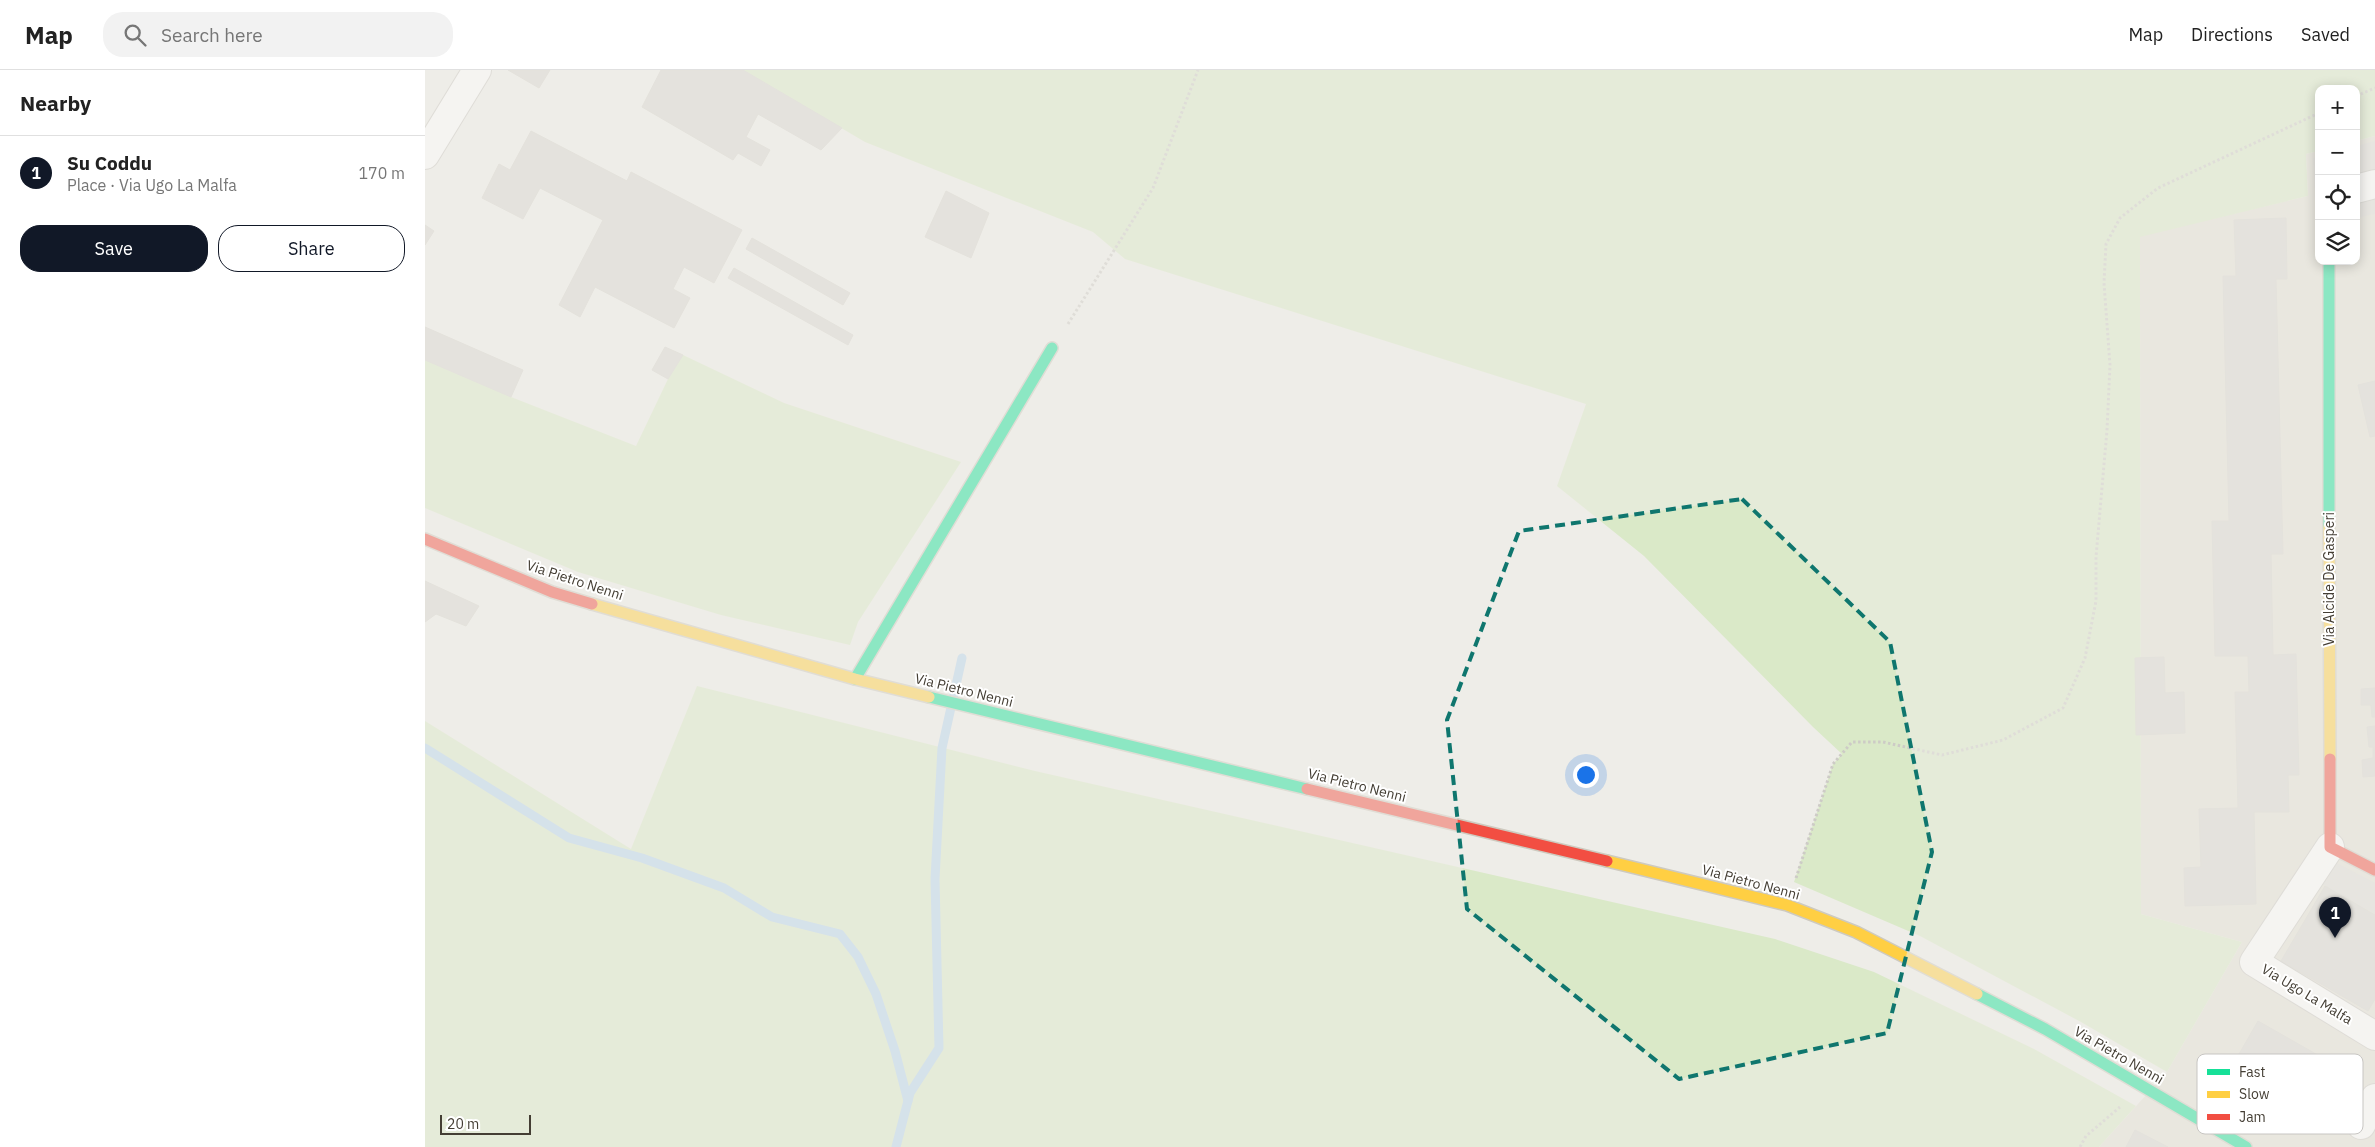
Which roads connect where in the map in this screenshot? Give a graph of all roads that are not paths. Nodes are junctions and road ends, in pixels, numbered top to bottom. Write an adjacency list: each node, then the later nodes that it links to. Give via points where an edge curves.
1 (477, 70): 2 (street)
2 (425, 155)
3 (2375, 184): 4 (street)
4 (2360, 188)
5 (2329, 265): 9 (street, Via Alcide De Gasperi)
6 (1052, 348): 8 (street)
7 (425, 539): 8 (street, Via Pietro Nenni, via 552,592)
8 (855, 679): 13 (street, Via Pietro Nenni, via 1787,905 1857,932 2045,1029)
9 (2330, 847): 10 (street); 11 (street, Via Ugo La Malfa, via 2254,962)
10 (2375, 870)
11 (2375, 1036)
12 (2375, 1098): 14 (street)
13 (2197, 1118)
14 (2363, 1120)
15 (2224, 1134): 16 (street, Via Pietro Nenni)
16 (2246, 1147)

